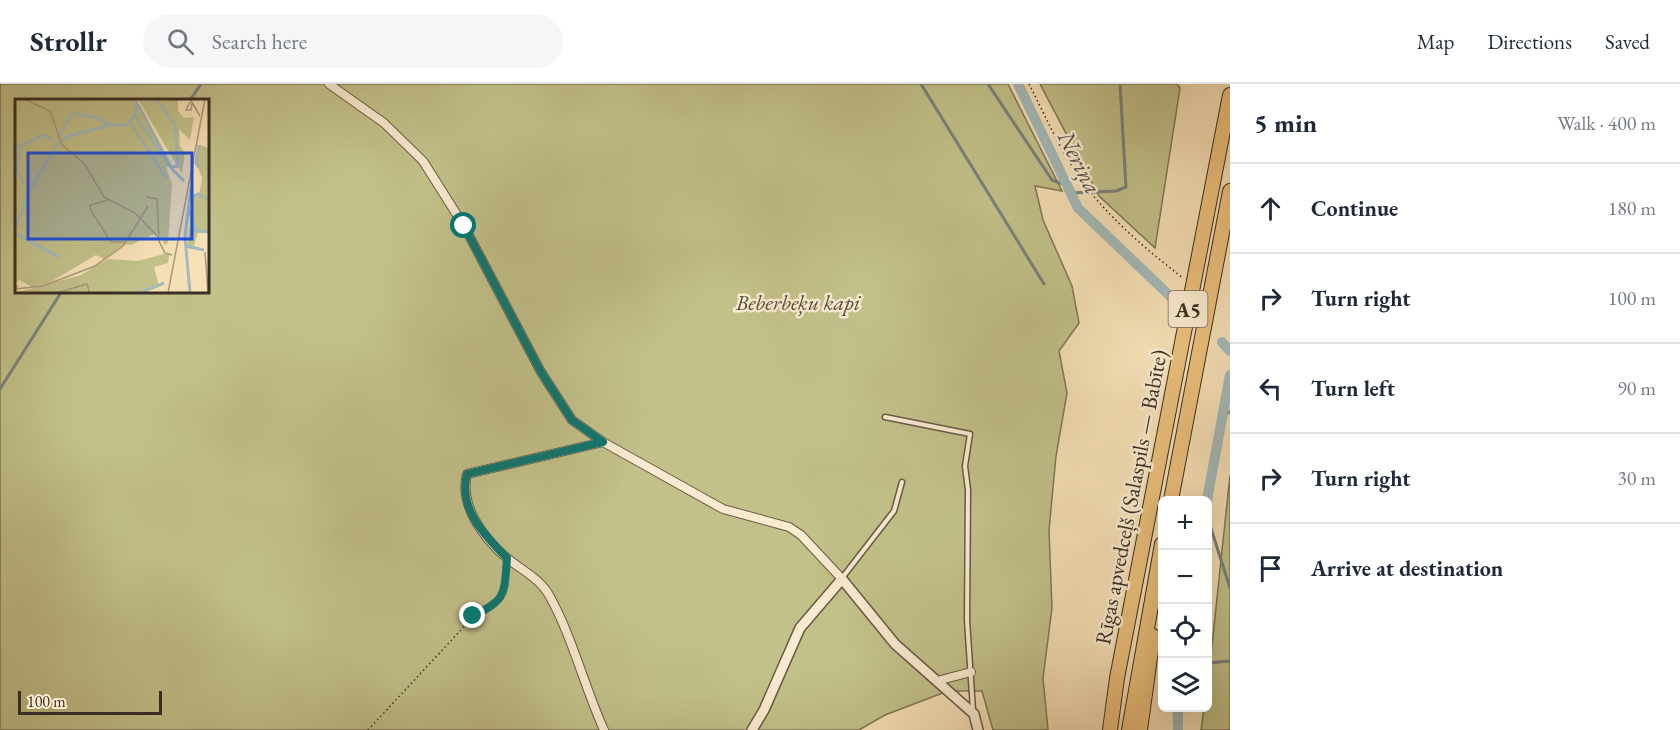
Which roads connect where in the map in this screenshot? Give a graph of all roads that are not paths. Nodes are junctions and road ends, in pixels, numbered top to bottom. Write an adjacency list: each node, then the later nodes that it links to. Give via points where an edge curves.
1 (329, 84): 5 (street, via 384,123 423,160 464,226 541,372 572,420)
2 (1230, 95): 12 (highway, Rīgas apvedceļš (Salaspils — Babīte) / A5)
3 (1230, 190): 7 (highway, Rīgas apvedceļš (Salaspils — Babīte) / A5)
4 (885, 417): 11 (lane, via 970,434 965,466)
5 (603, 442): 9 (street, via 723,509 789,527); 15 (street, via 467,474 463,489 482,533 548,592 566,628)
6 (902, 483): 9 (lane, via 894,511)
7 (1172, 496)
8 (1161, 550): 10 (highway, Rīgas apvedceļš (Salaspils — Babīte))
9 (842, 579): 13 (street, via 895,644); 16 (street, via 800,628)
10 (1156, 580): 20 (highway, Rīgas apvedceļš (Salaspils — Babīte)); 21 (highway, via 1152,654)
11 (971, 672): 13 (street); 14 (lane)
12 (1117, 678): 18 (highway); 19 (highway, Rīgas apvedceļš (Salaspils — Babīte) / A5)
13 (936, 681): 14 (street)
14 (974, 714): 17 (street)
15 (604, 730)
16 (752, 730)
17 (978, 730)
18 (1104, 730)
19 (1110, 730)
20 (1129, 730)
21 (1140, 730)

